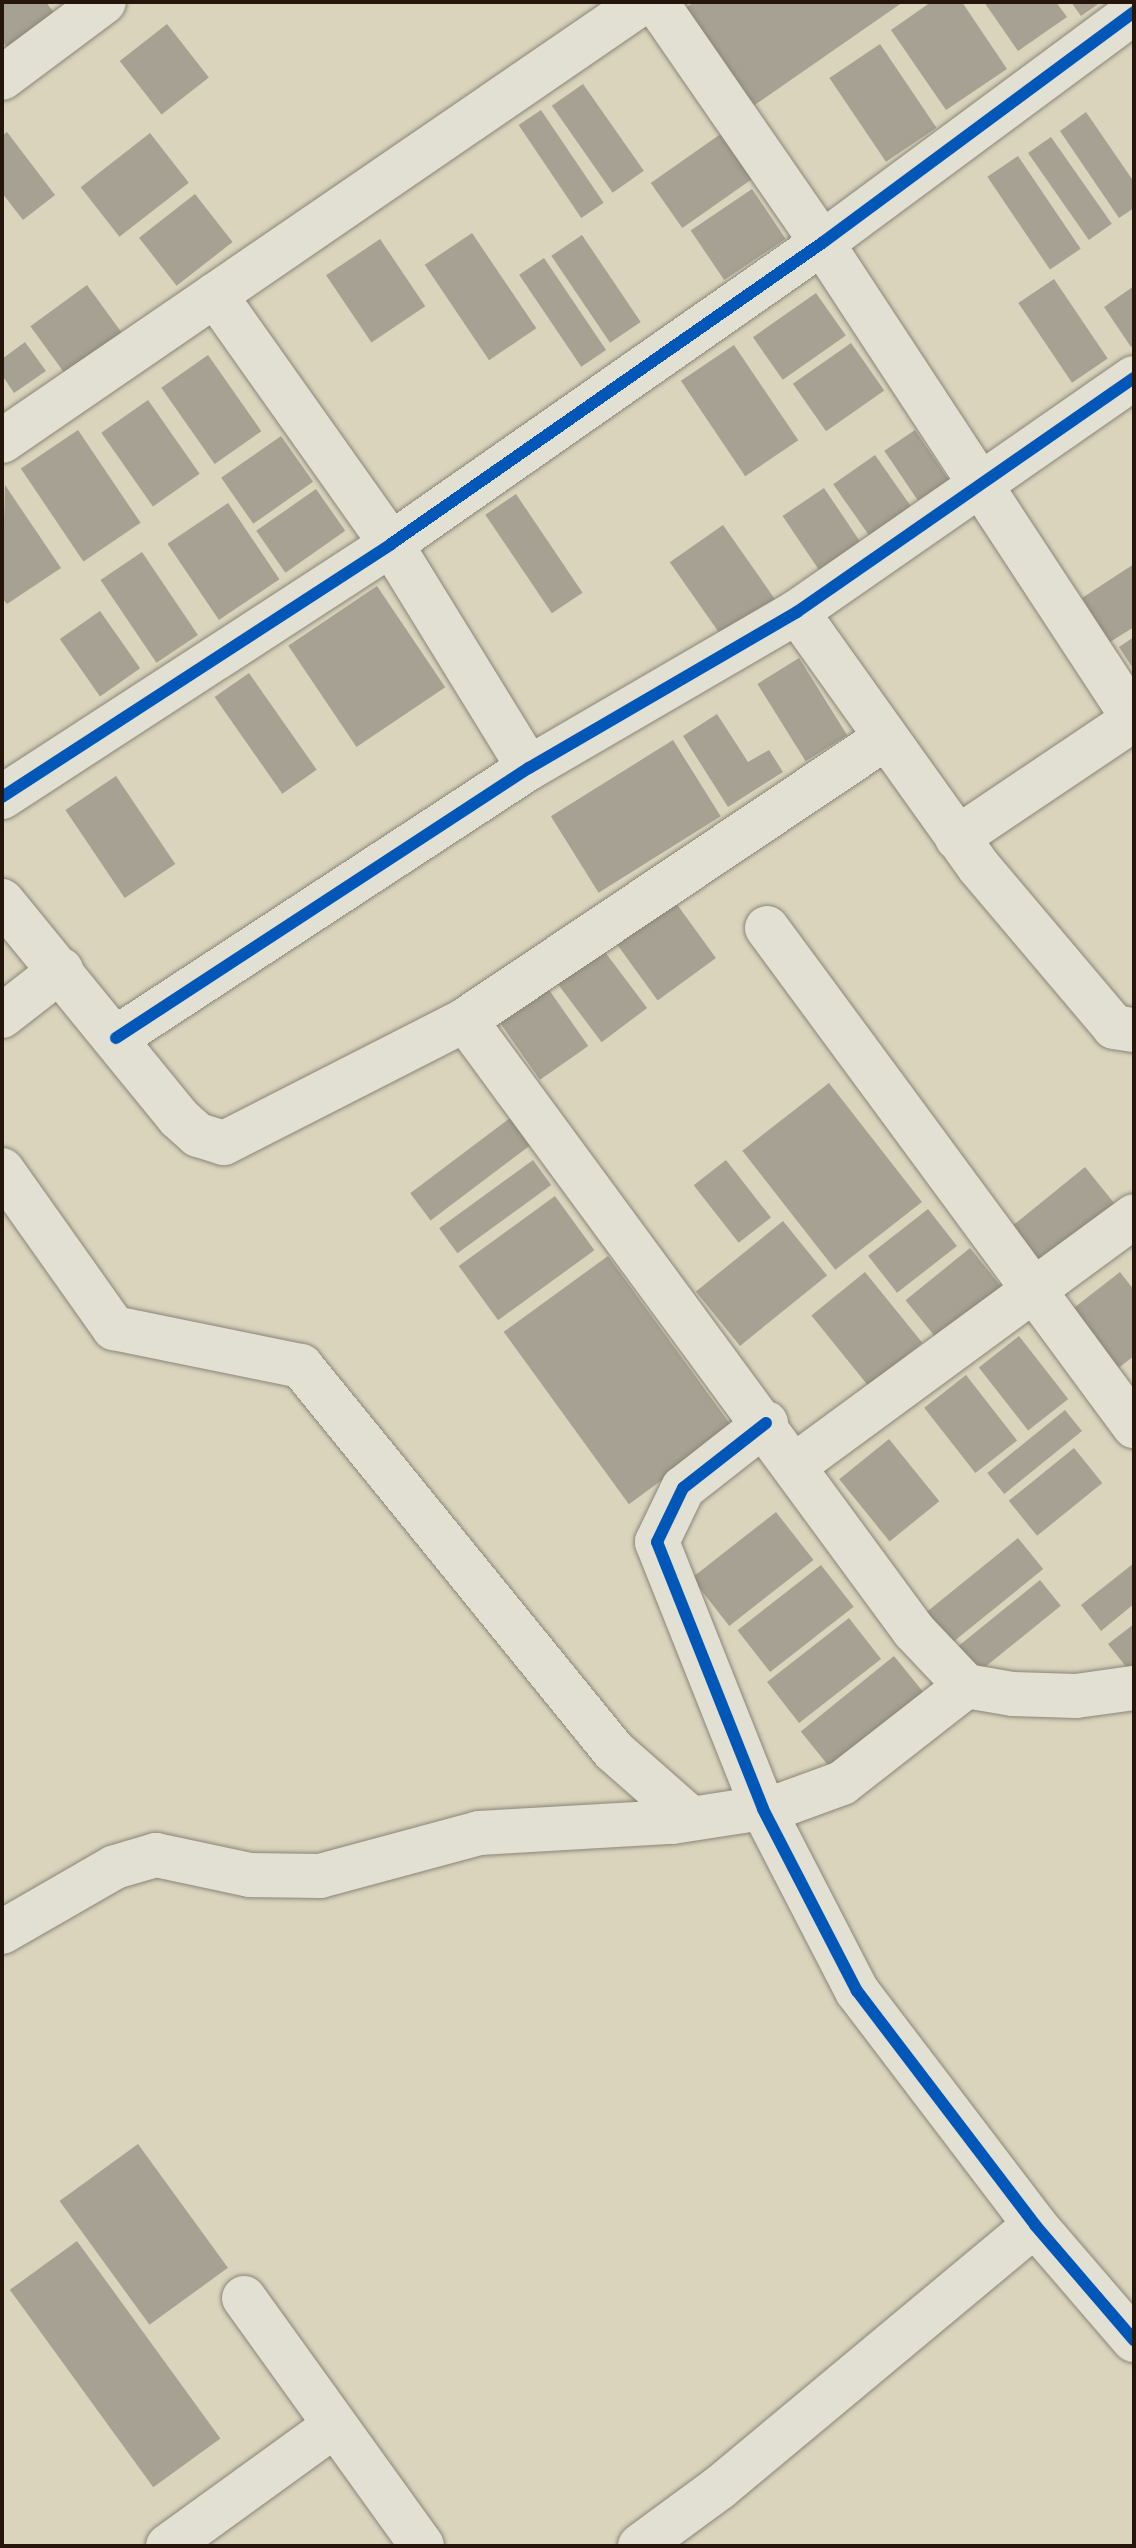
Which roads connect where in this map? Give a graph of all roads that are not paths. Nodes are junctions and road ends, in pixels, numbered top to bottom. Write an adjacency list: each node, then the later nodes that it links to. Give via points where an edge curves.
1 (104, 2): 5 (street)
2 (643, 2): 7 (street)
3 (656, 2): 6 (street)
4 (1134, 12): 6 (street)
5 (2, 78)
6 (822, 243): 10 (street); 11 (street)
7 (215, 295): 9 (street); 11 (street)
8 (1134, 378): 10 (street)
9 (2, 441)
10 (981, 481): 12 (street); 13 (street)
11 (391, 544): 15 (street); 16 (street)
12 (797, 612): 14 (street); 15 (street)
13 (1134, 719): 17 (street)
14 (884, 739): 17 (street); 22 (street)
15 (529, 768): 24 (street)
16 (2, 797)
17 (957, 838): 23 (street, via 1114,1027)
18 (2, 901): 20 (street)
19 (767, 928): 27 (street)
20 (61, 970): 21 (street); 24 (street)
21 (2, 1016)
22 (465, 1020): 24 (street, via 224,1143 198,1135 179,1118); 28 (street)
23 (1134, 1030)
24 (116, 1038)
25 (2, 1170): 34 (street, via 114,1328 301,1366 614,1751)
26 (1134, 1216): 27 (street)
27 (1035, 1291): 29 (street); 30 (street)
28 (766, 1423): 30 (street); 33 (street, via 683,1488 657,1542)
29 (1134, 1426)
30 (794, 1466): 31 (street, via 914,1631)
31 (966, 1686): 32 (street, via 1076,1696); 33 (street, via 842,1783)
32 (1134, 1688)
33 (763, 1809): 34 (street); 36 (street, via 857,1991)
34 (690, 1818): 35 (street, via 479,1833 320,1876 250,1875 156,1855 115,1867)
35 (2, 1932)
36 (1035, 2225): 38 (street); 42 (street, via 719,2488)
37 (244, 2298): 39 (street)
38 (1134, 2340)
39 (335, 2425): 40 (street); 41 (street)
40 (168, 2546)
41 (422, 2546)
42 (640, 2546)

